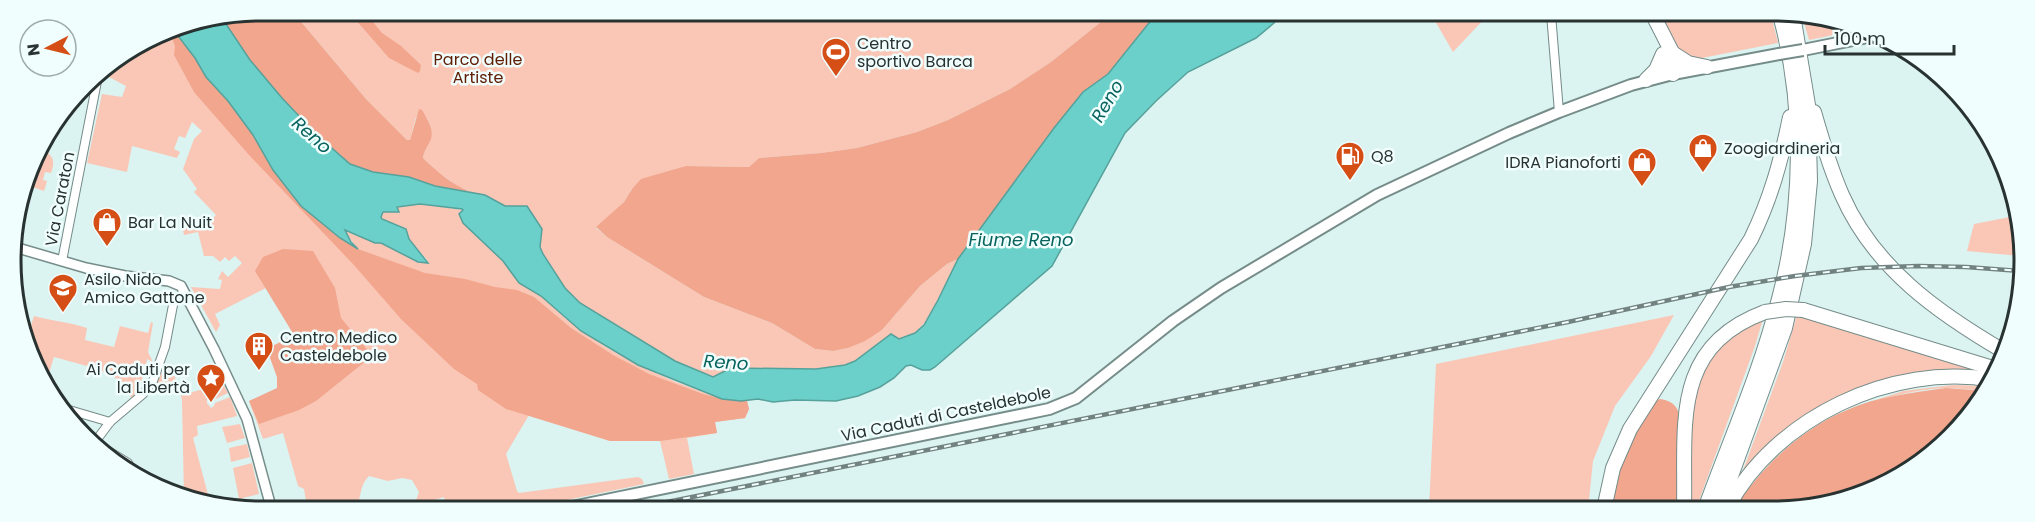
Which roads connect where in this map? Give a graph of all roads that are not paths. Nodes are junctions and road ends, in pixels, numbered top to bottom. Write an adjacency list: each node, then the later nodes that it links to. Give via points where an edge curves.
1 (1552, 21): 13 (street)
2 (1656, 21): 6 (highway)
3 (1781, 21): 12 (highway)
4 (1794, 22): 10 (highway)
5 (1863, 38): 7 (main road, Via Caduti di Casteldebole, bridge)
6 (1668, 55): 7 (highway); 8 (highway, via 1676,62); 9 (highway)
7 (1707, 67): 8 (main road, Via Caduti di Casteldebole)
8 (1673, 74): 9 (main road, Via Caduti di Casteldebole)
9 (1646, 80): 13 (main road, Via Caduti di Casteldebole)
10 (1806, 84): 17 (highway, via 1832,172 1866,238 1891,269 1923,298); 28 (highway, via 1810,181 1800,267 1785,328)
11 (96, 87): 15 (street, Via Caraton)
12 (1794, 98): 25 (highway, via 1781,165 1763,215 1630,429 1613,468); 27 (highway, via 1797,186 1786,268 1769,336)
13 (1558, 112): 24 (main road, Via Caduti di Casteldebole, via 1377,195 1199,303 1065,404)
14 (22, 249): 15 (street)
15 (62, 261): 23 (street, via 111,273 169,280 181,286 247,419)
16 (174, 300): 21 (street, via 165,347 153,381)
17 (1998, 348)
18 (1989, 367): 26 (highway, bridge, via 1803,310 1765,312 1744,321 1718,338 1695,374 1687,410)
19 (1983, 380): 29 (highway, via 1913,381 1873,391 1831,409 1792,433 1764,459)
20 (75, 412): 21 (street)
21 (110, 422): 22 (street)
22 (99, 438)
23 (269, 501)
24 (602, 501)
25 (1606, 501)
26 (1684, 501)
27 (1708, 501)
28 (1722, 501)
29 (1732, 501)

